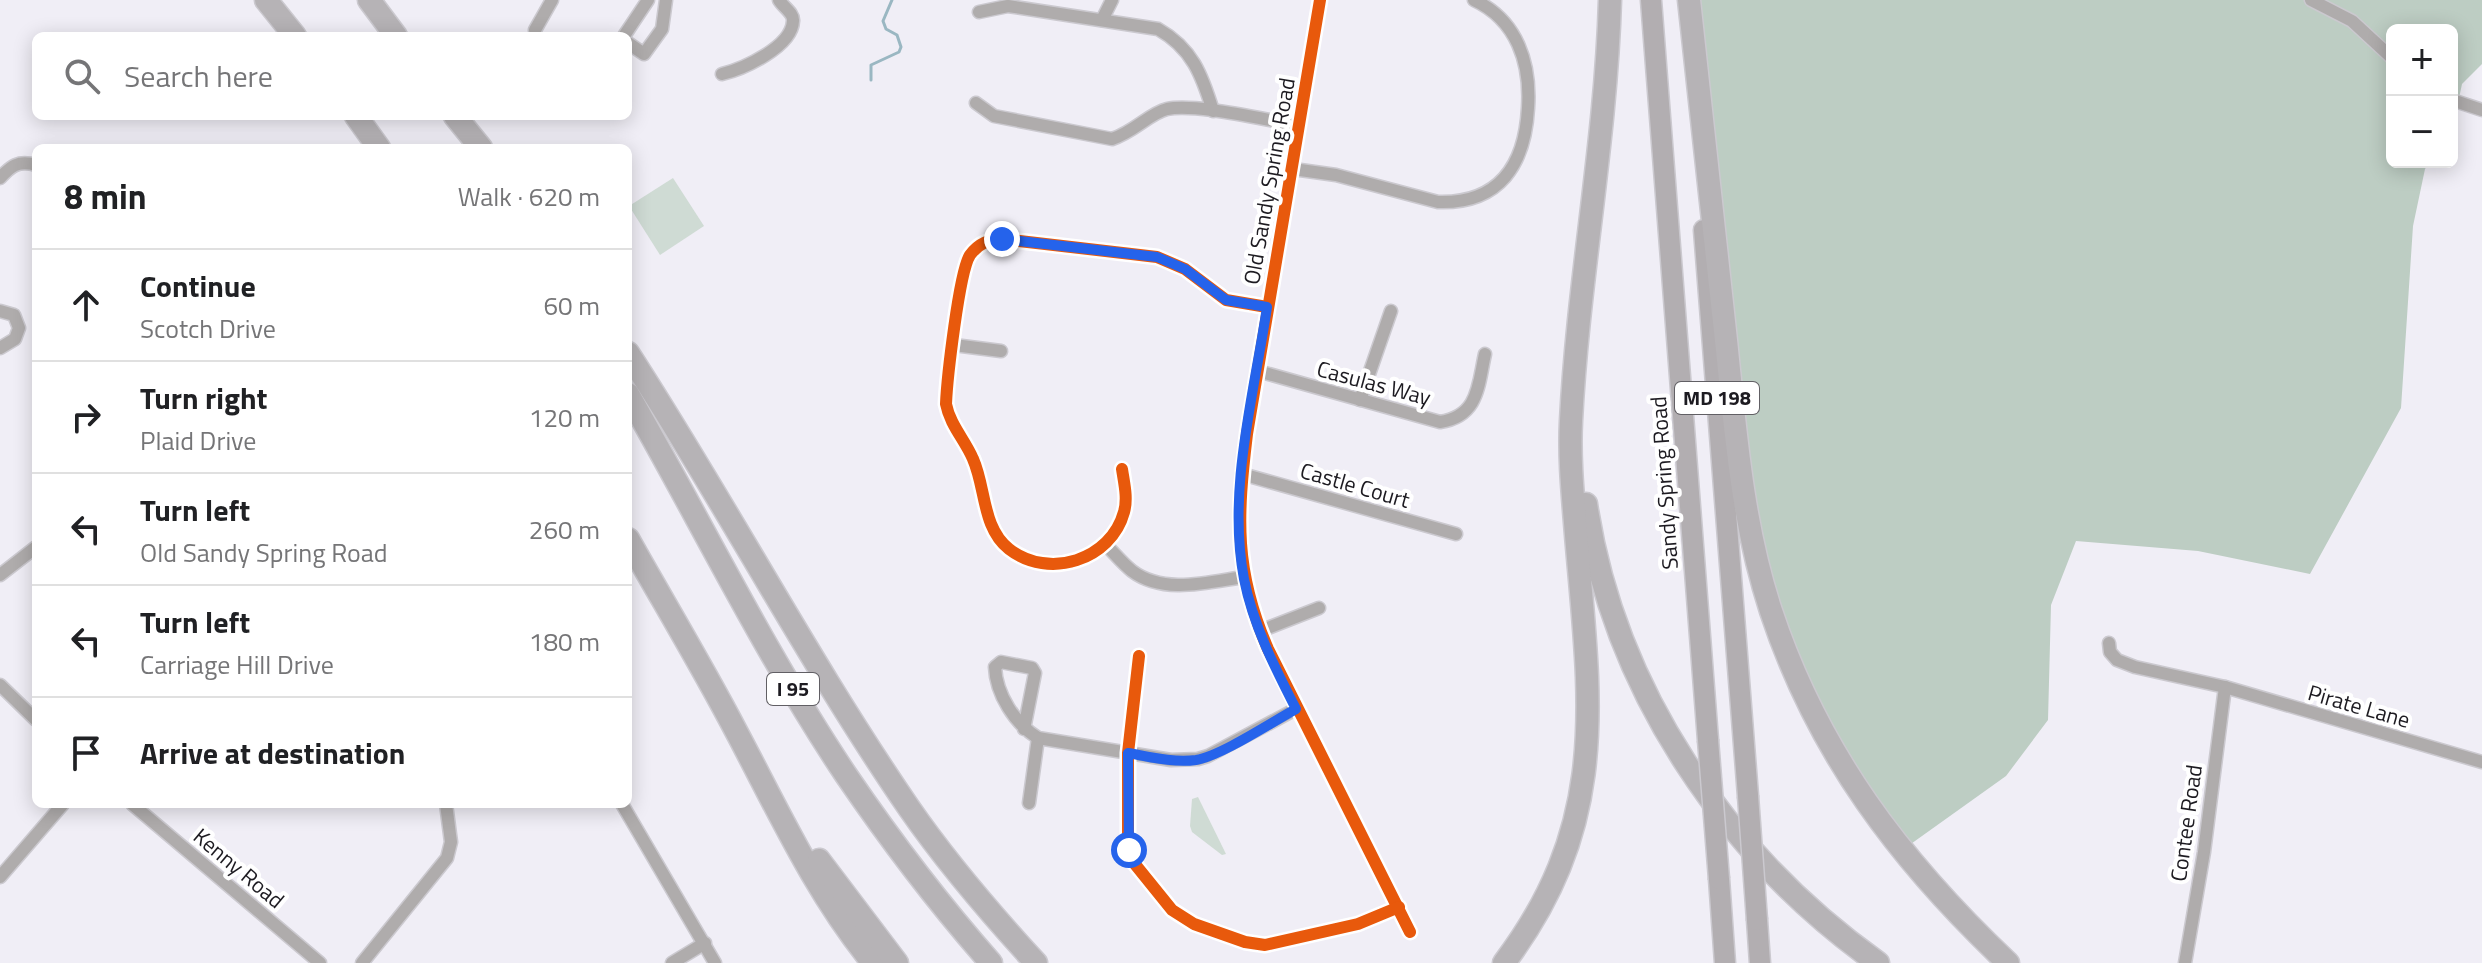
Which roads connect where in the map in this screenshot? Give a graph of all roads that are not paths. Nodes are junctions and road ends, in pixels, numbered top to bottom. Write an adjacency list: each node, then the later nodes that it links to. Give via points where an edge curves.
1 (266, 0): 18 (highway)
2 (369, 0): 19 (highway)
3 (552, 0): 17 (street)
4 (648, 0): 20 (street)
5 (666, 0): 21 (street, via 662,29 644,54)
6 (779, 0): 23 (street, via 793,16 787,35 756,61)
7 (1112, 0): 16 (street)
8 (1320, 0): 30 (street, Old Sandy Spring Road)
9 (1474, 0): 34 (street, via 1510,30 1528,73 1525,141 1515,166 1499,182 1474,197 1438,202)
10 (1610, 0): 39 (highway, via 1600,157)
11 (1651, 0): 89 (main road, Sandy Spring Road / MD 198, bridge)
12 (1689, 0): 90 (main road, MD 198, bridge); 92 (highway, via 1740,469 1771,610 1814,713 1871,810 1938,893)
13 (2311, 0): 22 (street, via 2352,21)
14 (1030, 5): 15 (street); 16 (street)
15 (979, 12)
16 (1102, 20): 27 (street, via 1158,29 1175,39 1200,74)
17 (535, 30)
18 (292, 32)
19 (393, 32)
20 (627, 32)
21 (632, 46)
22 (2386, 52)
23 (722, 74)
24 (2458, 102): 26 (street)
25 (976, 103): 27 (street, via 994,116 1112,139 1163,110)
26 (2482, 110)
27 (1213, 111): 30 (street)
28 (359, 120): 31 (highway)
29 (457, 120): 32 (highway)
30 (1298, 125): 34 (street, Old Sandy Spring Road)
31 (376, 144)
32 (475, 144)
33 (32, 165): 35 (street, via 12,165)
34 (1293, 169): 36 (street, Old Sandy Spring Road)
35 (0, 178)
36 (1267, 307): 40 (street, via 1226,300 1175,264 1148,255 993,240 979,245 964,268); 45 (street, Old Sandy Spring Road)
37 (0, 311): 41 (street, via 14,315 19,328 15,339)
38 (1391, 311): 46 (street)
39 (1578, 340): 88 (highway, via 1571,466 1587,674 1587,755 1578,810 1561,863 1532,922); 91 (highway, via 1577,424 1587,510 1611,609 1647,697 1700,787 1752,851 1828,926)
40 (954, 345): 42 (street); 51 (street, via 948,413 974,462 986,509 1002,541 1018,555 1053,564 1080,560)
41 (0, 348)
42 (1001, 351)
43 (1485, 354): 46 (street, Casulas Way, via 1473,403 1450,420 1440,422)
44 (632, 360): 60 (highway)
45 (1258, 371): 46 (street, Casulas Way); 49 (street, Old Sandy Spring Road)
46 (1360, 400)
47 (632, 401): 85 (highway, I 95, via 845,773 929,891)
48 (1122, 469): 51 (street, via 1124,512)
49 (1242, 474): 50 (street, Castle Court); 55 (street, Old Sandy Spring Road)
50 (1456, 534)
51 (1105, 544): 55 (street, via 1132,571 1162,583)
52 (632, 546): 65 (highway)
53 (32, 550): 54 (street)
54 (0, 575)
55 (1244, 577): 57 (street, Old Sandy Spring Road)
56 (1319, 608): 57 (street)
57 (1260, 631): 63 (street, Old Sandy Spring Road)
58 (2109, 643): 62 (street, Pirate Lane, via 2117,660 2135,667)
59 (1139, 656): 68 (street)
60 (827, 678): 86 (highway, via 954,869); 87 (highway, via 961,863)
61 (0, 685): 64 (street)
62 (2225, 687): 69 (street, Pirate Lane); 93 (street, Contee Road)
63 (1296, 709): 68 (street, via 1198,759); 76 (street, Old Sandy Spring Road)
64 (32, 716)
65 (734, 728): 83 (highway, via 825,895); 84 (highway, via 786,813)
66 (1024, 729): 66 (street, via 1000,687 995,667 1001,662 1035,673); 67 (street)
67 (1038, 738): 68 (street); 70 (street)
68 (1128, 753): 76 (street, via 1131,859 1179,916 1245,942 1273,945 1358,924)
69 (2482, 762)
70 (1029, 803)
71 (60, 808): 75 (street)
72 (137, 808): 79 (street, Kenny Road)
73 (447, 808): 80 (street, via 451,842 447,858)
74 (624, 808): 78 (street)
75 (0, 877)
76 (1399, 907): 77 (street, Old Sandy Spring Road)
77 (1410, 932)
78 (705, 943): 81 (street); 82 (street)
79 (320, 963)
80 (362, 963)
81 (672, 963)
82 (715, 963)
83 (873, 963)
84 (897, 963)
85 (991, 963)
86 (1036, 963)
87 (1053, 963)
88 (1504, 963)
89 (1725, 963)
90 (1760, 963)
91 (1878, 963)
92 (2008, 963)
93 (2185, 963)

